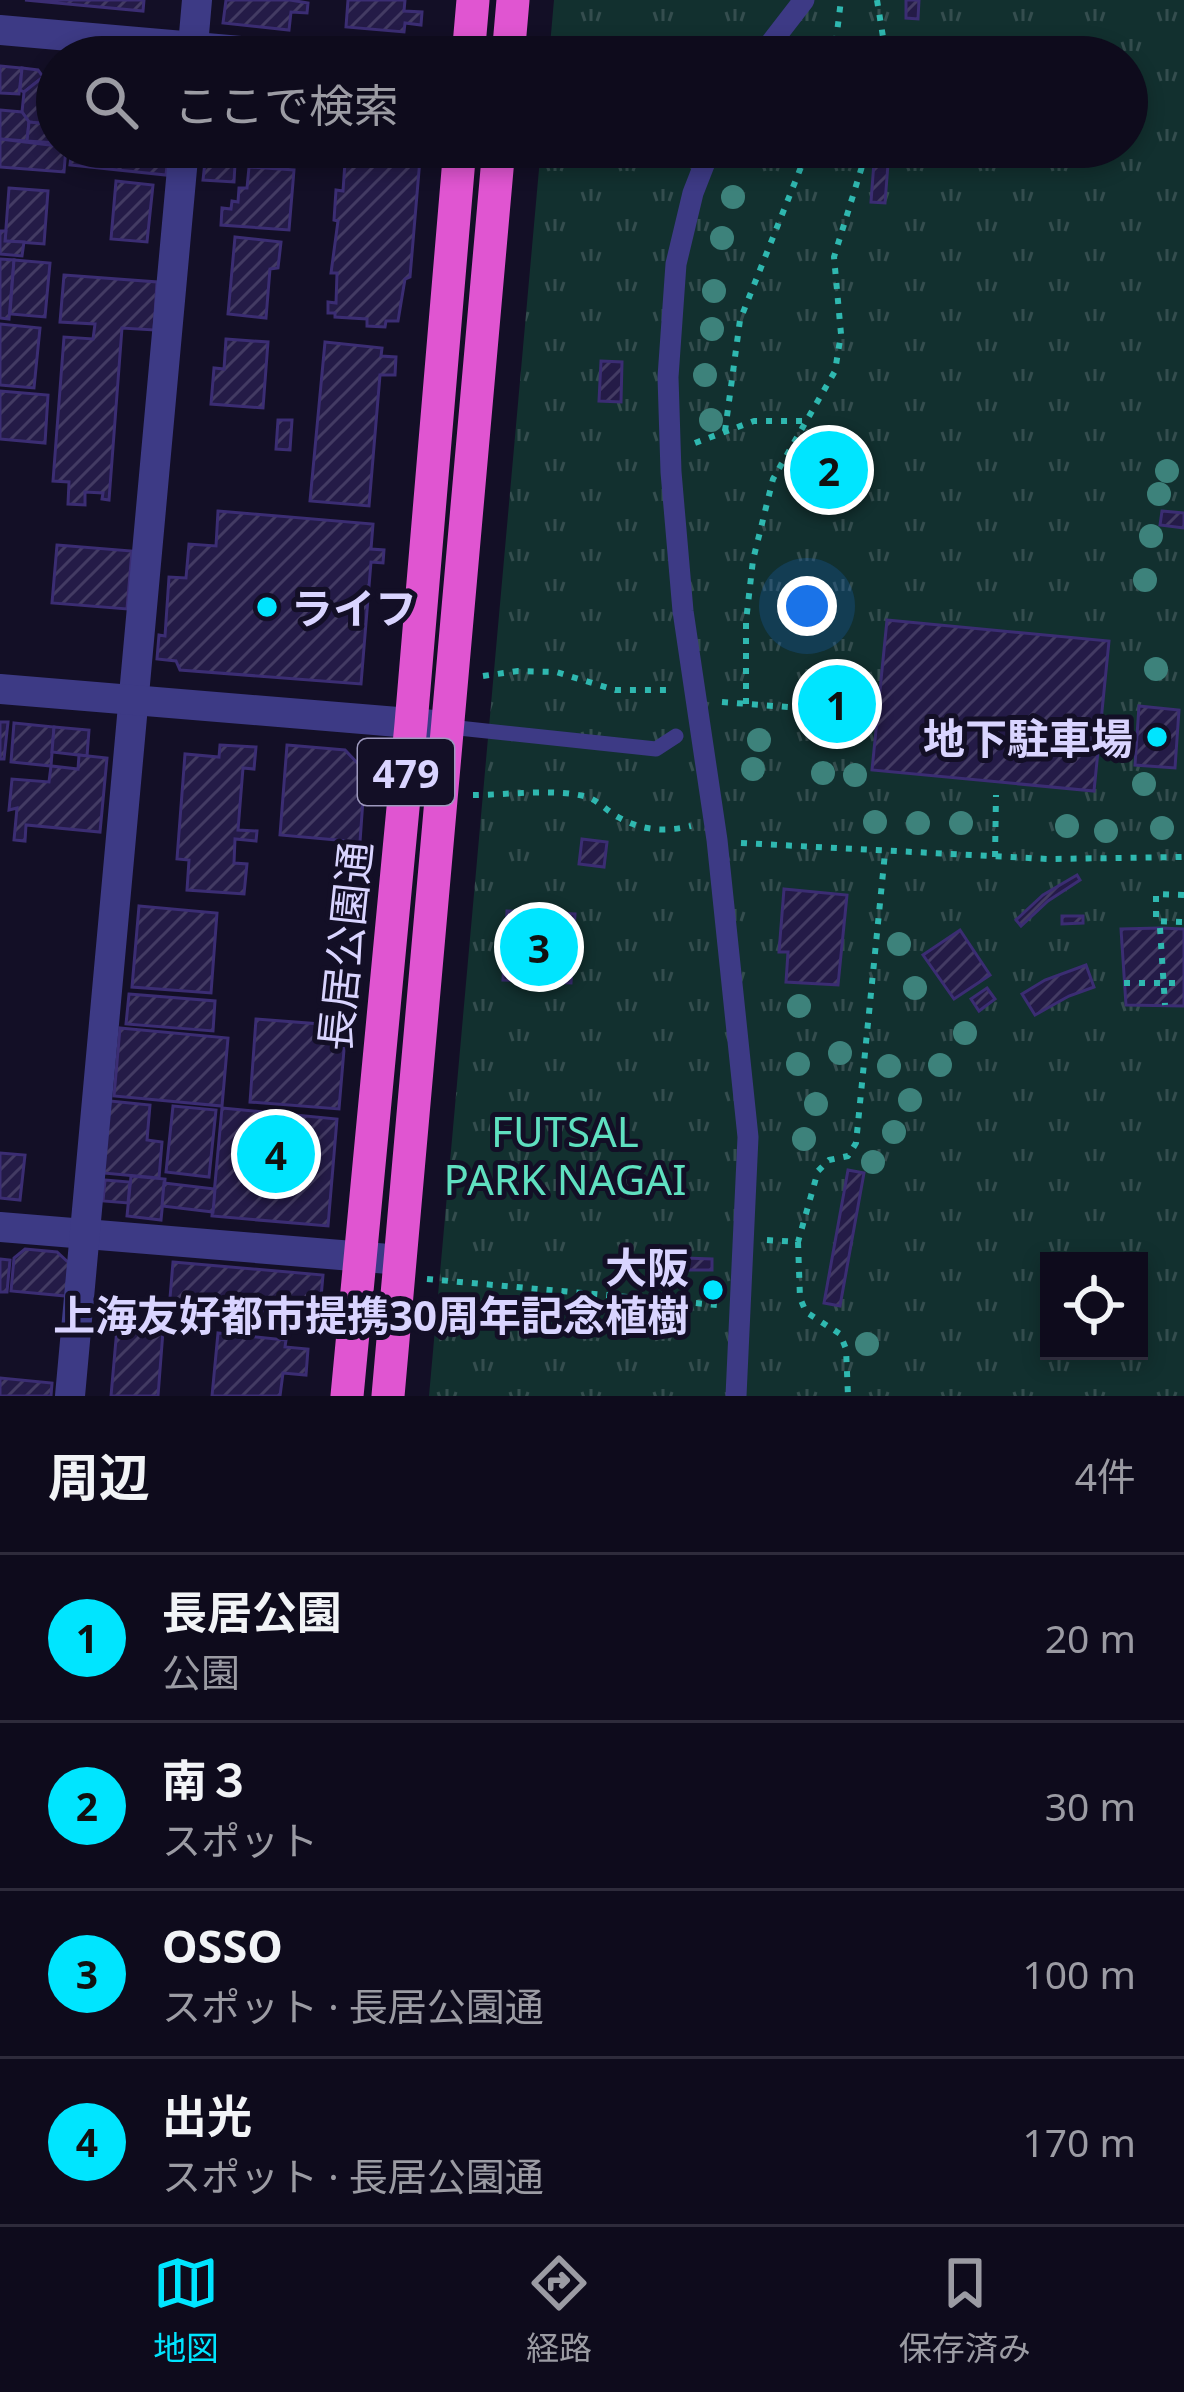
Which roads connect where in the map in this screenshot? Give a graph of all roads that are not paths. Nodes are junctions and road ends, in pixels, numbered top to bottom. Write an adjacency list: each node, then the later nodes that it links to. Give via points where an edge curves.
1 (197, 0): 7 (street)
2 (473, 0): 8 (highway)
3 (513, 0): 9 (highway)
4 (804, 0): 10 (street)
5 (0, 30): 6 (street)
6 (52, 36)
7 (194, 36)
8 (470, 36)
9 (510, 36)
10 (776, 36)
11 (182, 168): 16 (street)
12 (458, 168): 17 (highway, 長居公園通 / 479)
13 (497, 168): 18 (highway, 長居公園通 / 479)
14 (703, 168): 27 (street, via 676,264 668,377 683,610 718,840 748,1138)
15 (0, 688): 16 (street)
16 (136, 703): 17 (street); 21 (street)
17 (411, 724): 18 (street); 22 (highway, 長居公園通 / 479)
18 (446, 726): 19 (lane, via 656,749); 23 (highway, 長居公園通 / 479)
19 (676, 736)
20 (0, 1227): 21 (street)
21 (84, 1234): 22 (street); 24 (street)
22 (358, 1256): 23 (street); 25 (highway, 長居公園通 / 479)
23 (414, 1269): 26 (highway, 長居公園通 / 479)
24 (70, 1396)
25 (347, 1396)
26 (388, 1396)
27 (736, 1396)

